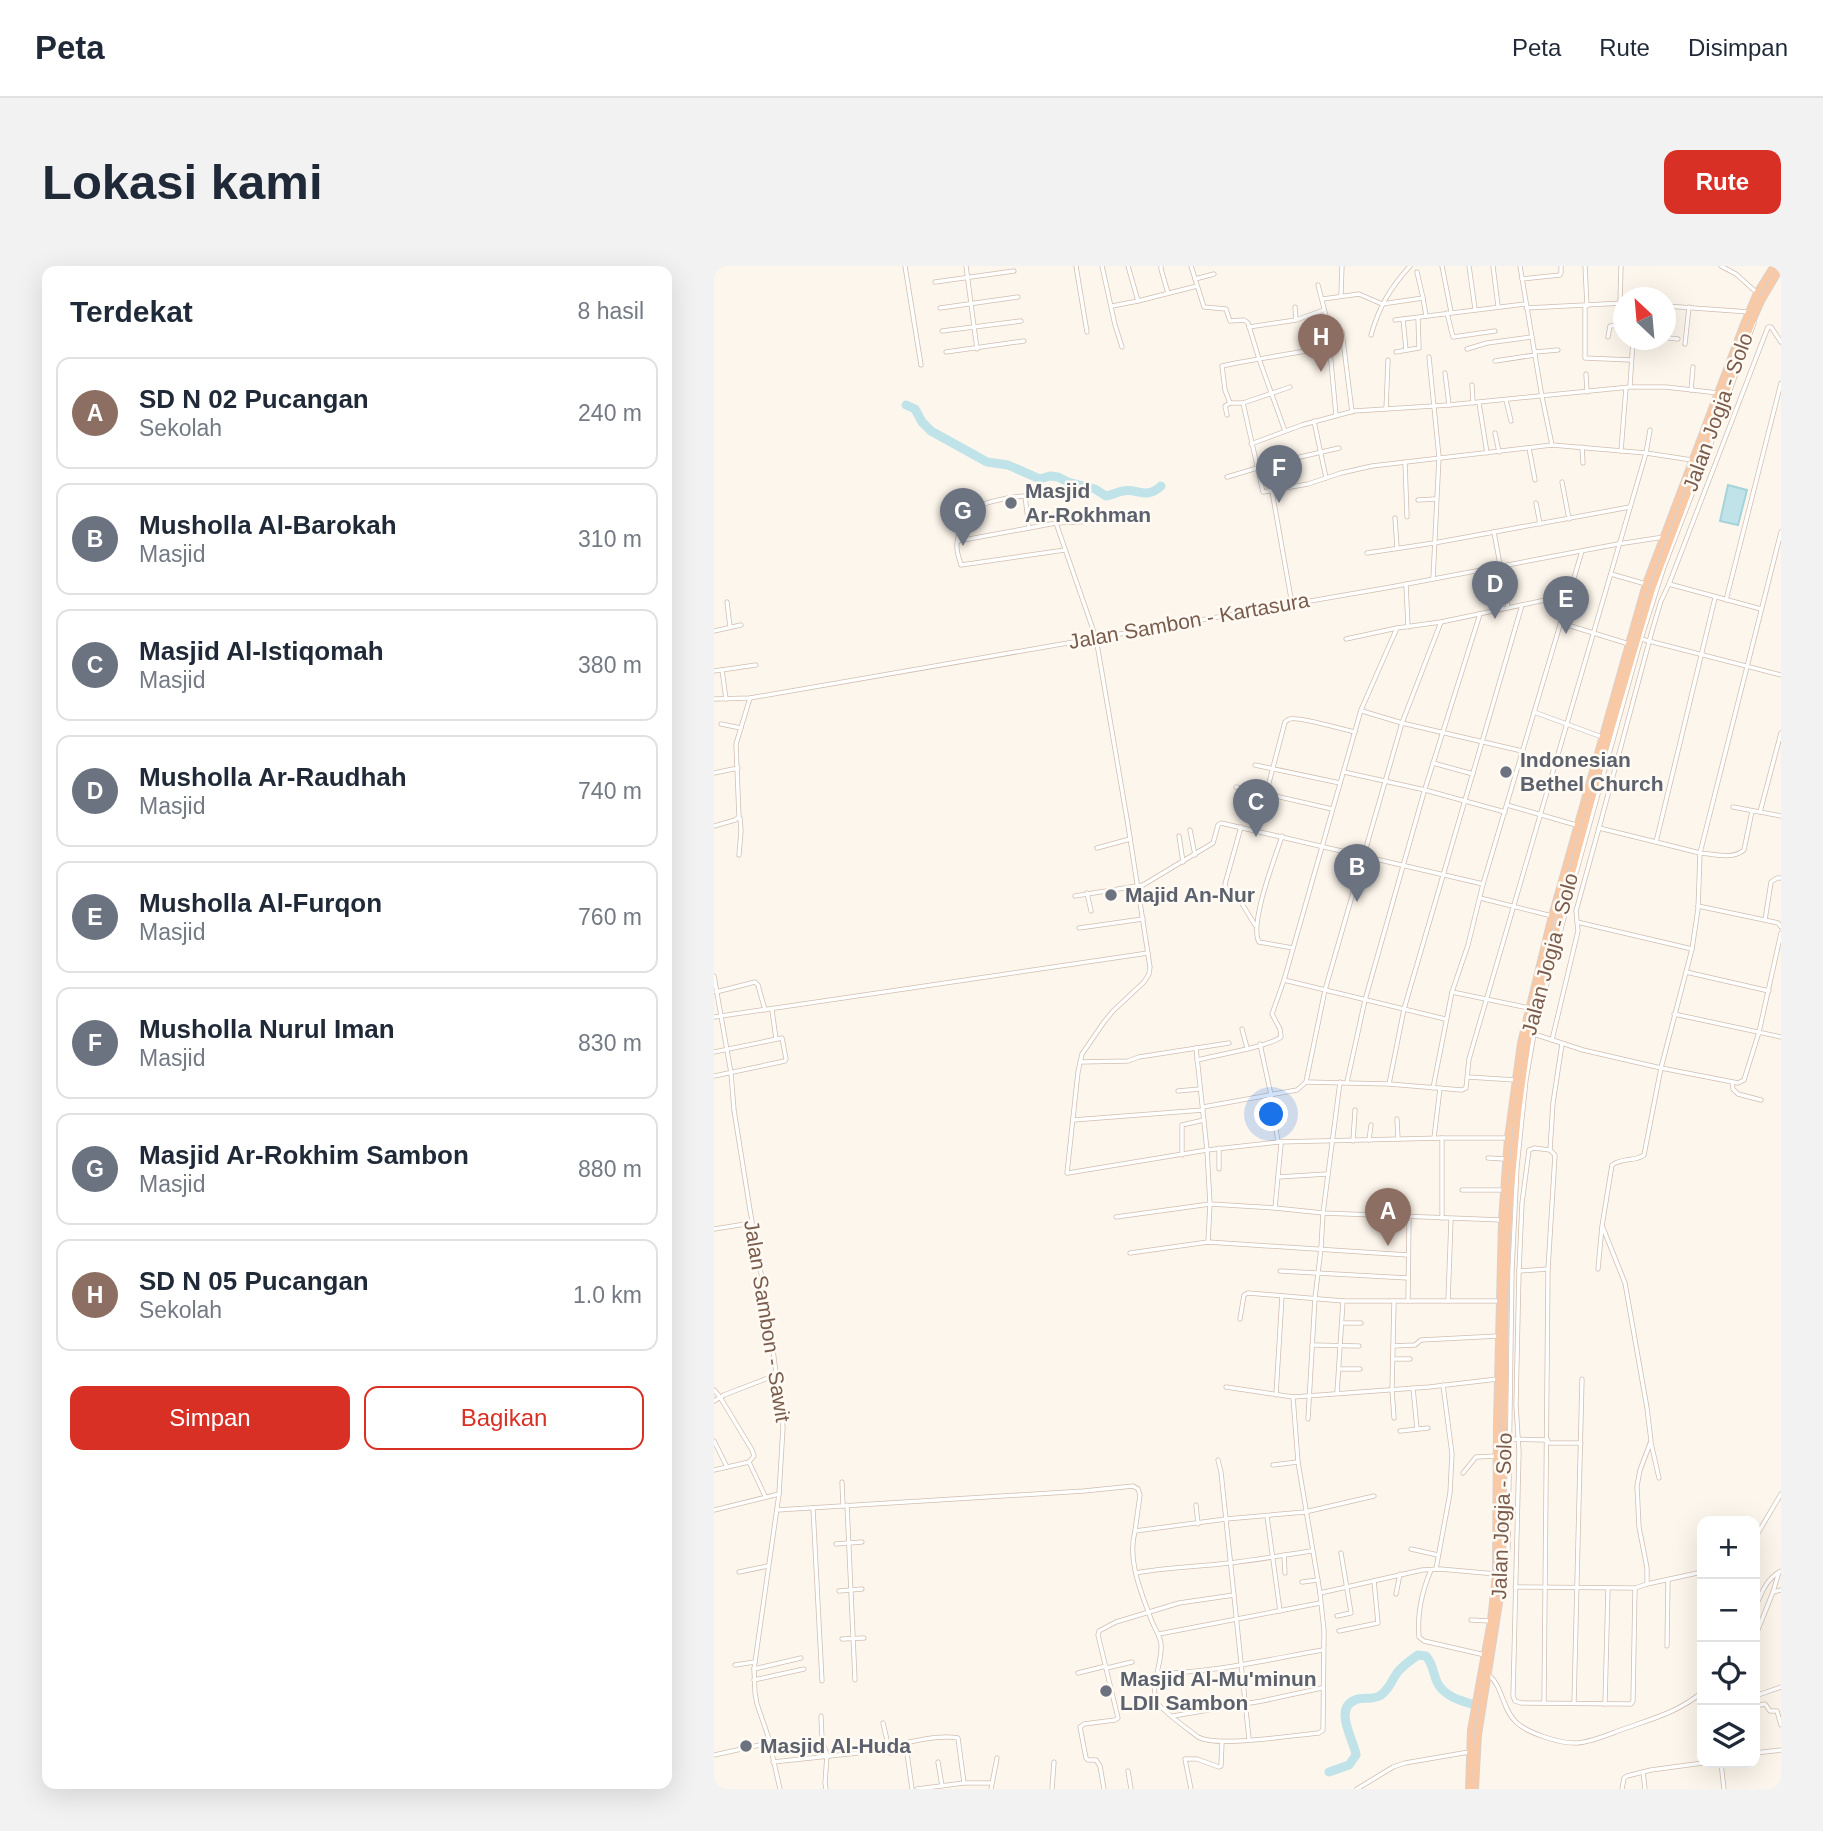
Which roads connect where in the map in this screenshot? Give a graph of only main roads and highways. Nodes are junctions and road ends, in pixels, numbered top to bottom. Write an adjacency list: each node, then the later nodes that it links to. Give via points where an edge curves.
1 (1774, 266): 3 (highway, Jalan Jogja - Solo)
2 (1781, 267): 3 (highway, Jalan Jogja - Solo)
3 (1751, 314): 4 (highway, Jalan Jogja - Solo); 4 (highway, Jalan Jogja - Solo, via 1718,393)
4 (1697, 461): 5 (highway, Jalan Jogja - Solo)
5 (1667, 538): 6 (highway, Jalan Jogja - Solo); 6 (highway, Jalan Jogja - Solo, via 1646,584)
6 (1637, 638): 7 (highway, Jalan Jogja - Solo); 7 (highway, Jalan Jogja - Solo, via 1629,644 1602,737)
7 (1559, 916): 8 (highway, Jalan Jogja - Solo); 8 (highway, Jalan Jogja - Solo, via 1529,1008)
8 (1529, 1032): 9 (highway, Jalan Jogja - Solo); 9 (highway, Jalan Jogja - Solo, via 1515,1080)
9 (1505, 1220): 10 (highway, Jalan Jogja - Solo)
10 (1503, 1301): 11 (highway, Jalan Jogja - Solo); 11 (highway, Jalan Jogja - Solo, via 1498,1379)
11 (1503, 1439): 12 (highway, Jalan Jogja - Solo, via 1502,1584); 12 (highway, Jalan Jogja - Solo, via 1497,1457 1496,1574)
12 (1485, 1674): 13 (highway, via 1471,1730); 14 (highway)
13 (1469, 1789)
14 (1475, 1789)

